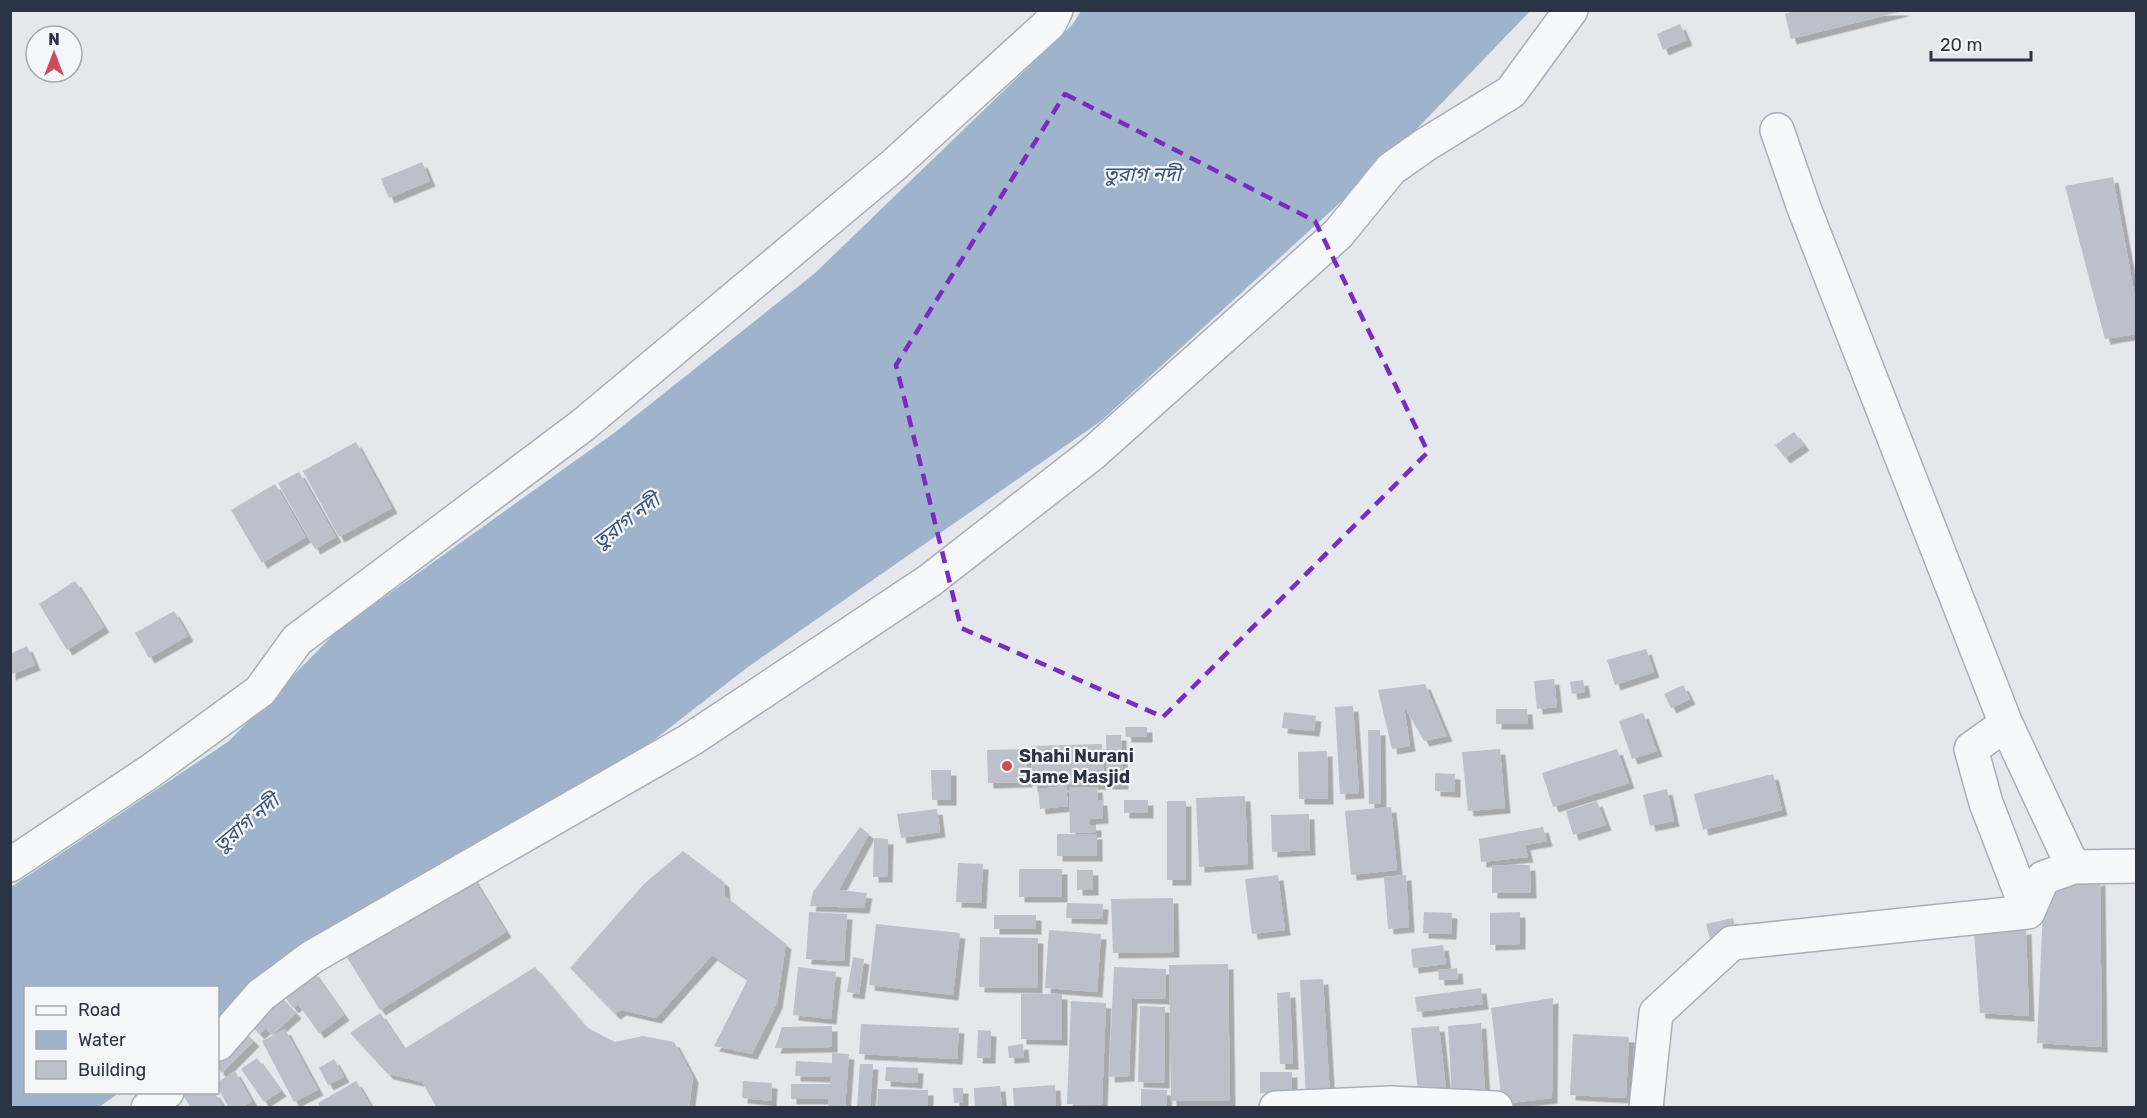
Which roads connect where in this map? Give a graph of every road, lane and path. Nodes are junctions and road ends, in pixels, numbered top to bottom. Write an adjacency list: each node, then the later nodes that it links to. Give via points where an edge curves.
1 (1056, 10): 5 (street, via 1049,24 896,164 583,425 297,640 260,691 152,770)
2 (1571, 10): 9 (street, via 1511,92 1391,169 1338,234 1092,454 929,581 690,740 312,957 261,995)
3 (1777, 130): 4 (street)
4 (2006, 724): 7 (street); 8 (street, via 1971,749 1986,803)
5 (10, 865)
6 (2136, 866): 7 (street)
7 (2073, 867): 8 (street, via 2043,878)
8 (2028, 912): 14 (street, via 1732,943 1656,1013)
9 (219, 1043)
10 (164, 1094): 11 (street)
11 (148, 1107)
12 (1276, 1107): 13 (street, via 1391,1103)
13 (1496, 1107)
14 (1646, 1107)

